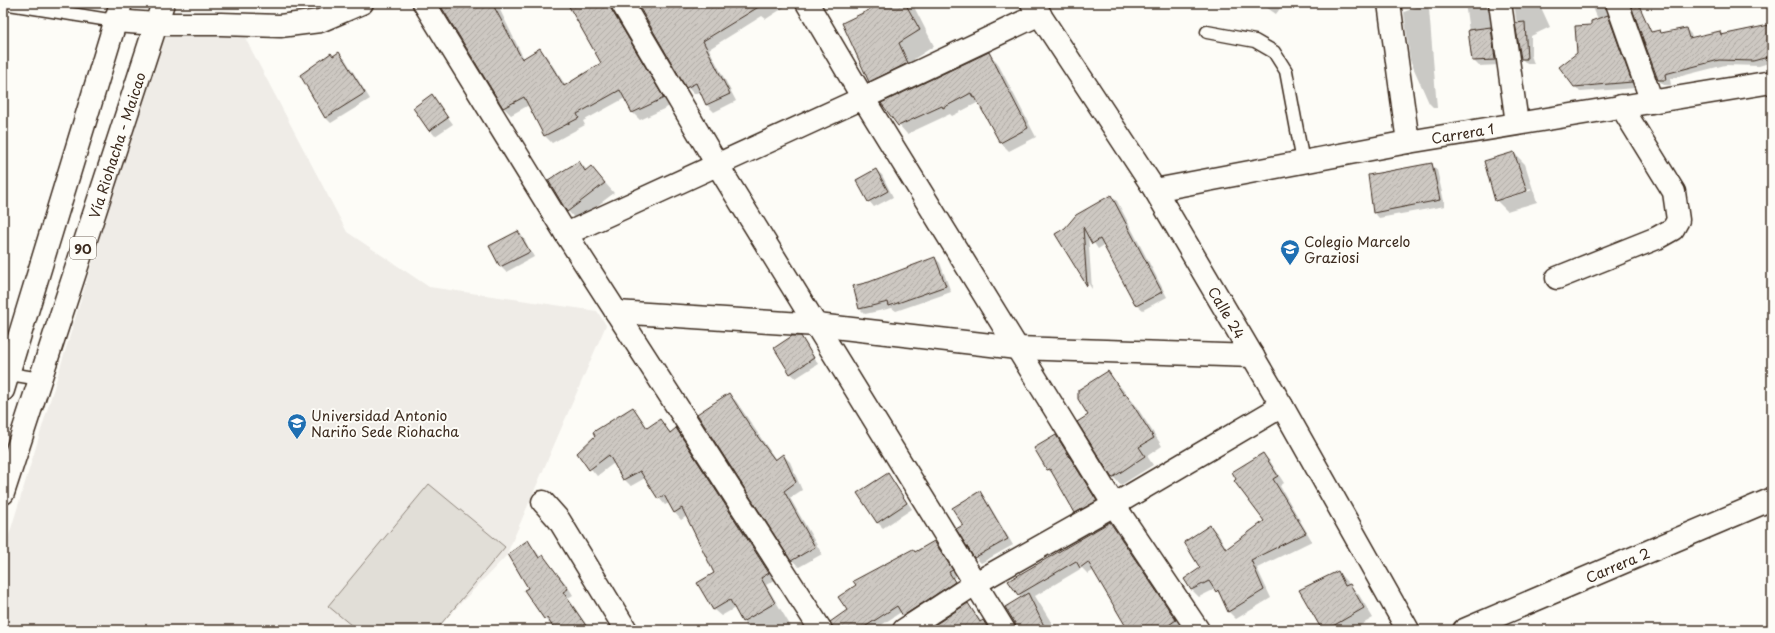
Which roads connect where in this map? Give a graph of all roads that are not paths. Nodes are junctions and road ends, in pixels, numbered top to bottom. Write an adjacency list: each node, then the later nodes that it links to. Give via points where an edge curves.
1 (3, 3): 11 (lane)
2 (163, 3): 12 (main road, Vía Riohacha - Maicao / 90)
3 (362, 3): 12 (main road, via 320,21 280,26)
4 (424, 3): 23 (main road)
5 (622, 3): 21 (main road)
6 (807, 3): 15 (main road)
7 (1388, 3): 19 (main road)
8 (1500, 3): 18 (main road)
9 (1617, 3): 16 (main road)
10 (1036, 9): 15 (main road); 22 (main road, Calle 24)
11 (118, 12): 12 (main road); 29 (main road, 90)
12 (156, 24): 30 (main road, Vía Riohacha - Maicao / 90)
13 (1207, 32): 20 (lane, via 1255,41 1274,52 1286,71)
14 (1772, 82): 16 (main road, Carrera 1)
15 (863, 98): 21 (main road); 27 (main road)
16 (1652, 102): 17 (main road, Carrera 1)
17 (1621, 106): 18 (main road, Carrera 1); 24 (main road, via 1674,192 1678,220 1673,229 1657,238)
18 (1517, 123): 19 (main road, Carrera 1)
19 (1408, 142): 20 (main road, Carrera 1)
20 (1303, 162): 22 (main road, Carrera 1)
21 (718, 166): 23 (main road); 26 (main road)
22 (1155, 190): 28 (main road, Calle 24)
23 (566, 234): 25 (main road)
24 (1556, 278)
25 (616, 312): 26 (main road); 38 (main road)
26 (817, 325): 27 (main road); 36 (main road)
27 (1017, 348): 28 (main road); 35 (main road)
28 (1253, 356): 31 (main road, Calle 24)
29 (5, 379): 30 (lane)
30 (40, 379): 32 (main road, Vía Riohacha - Maicao / 90)
31 (1282, 406): 35 (main road); 42 (main road, Calle 24)
32 (3, 493)
33 (1772, 499): 43 (main road, Carrera 2)
34 (543, 502): 37 (main road, via 558,520)
35 (1114, 506): 36 (main road); 41 (main road)
36 (976, 583): 39 (main road); 40 (main road)
37 (626, 630)
38 (821, 630)
39 (904, 630)
40 (1004, 630)
41 (1198, 630)
42 (1408, 630)
43 (1464, 630)

